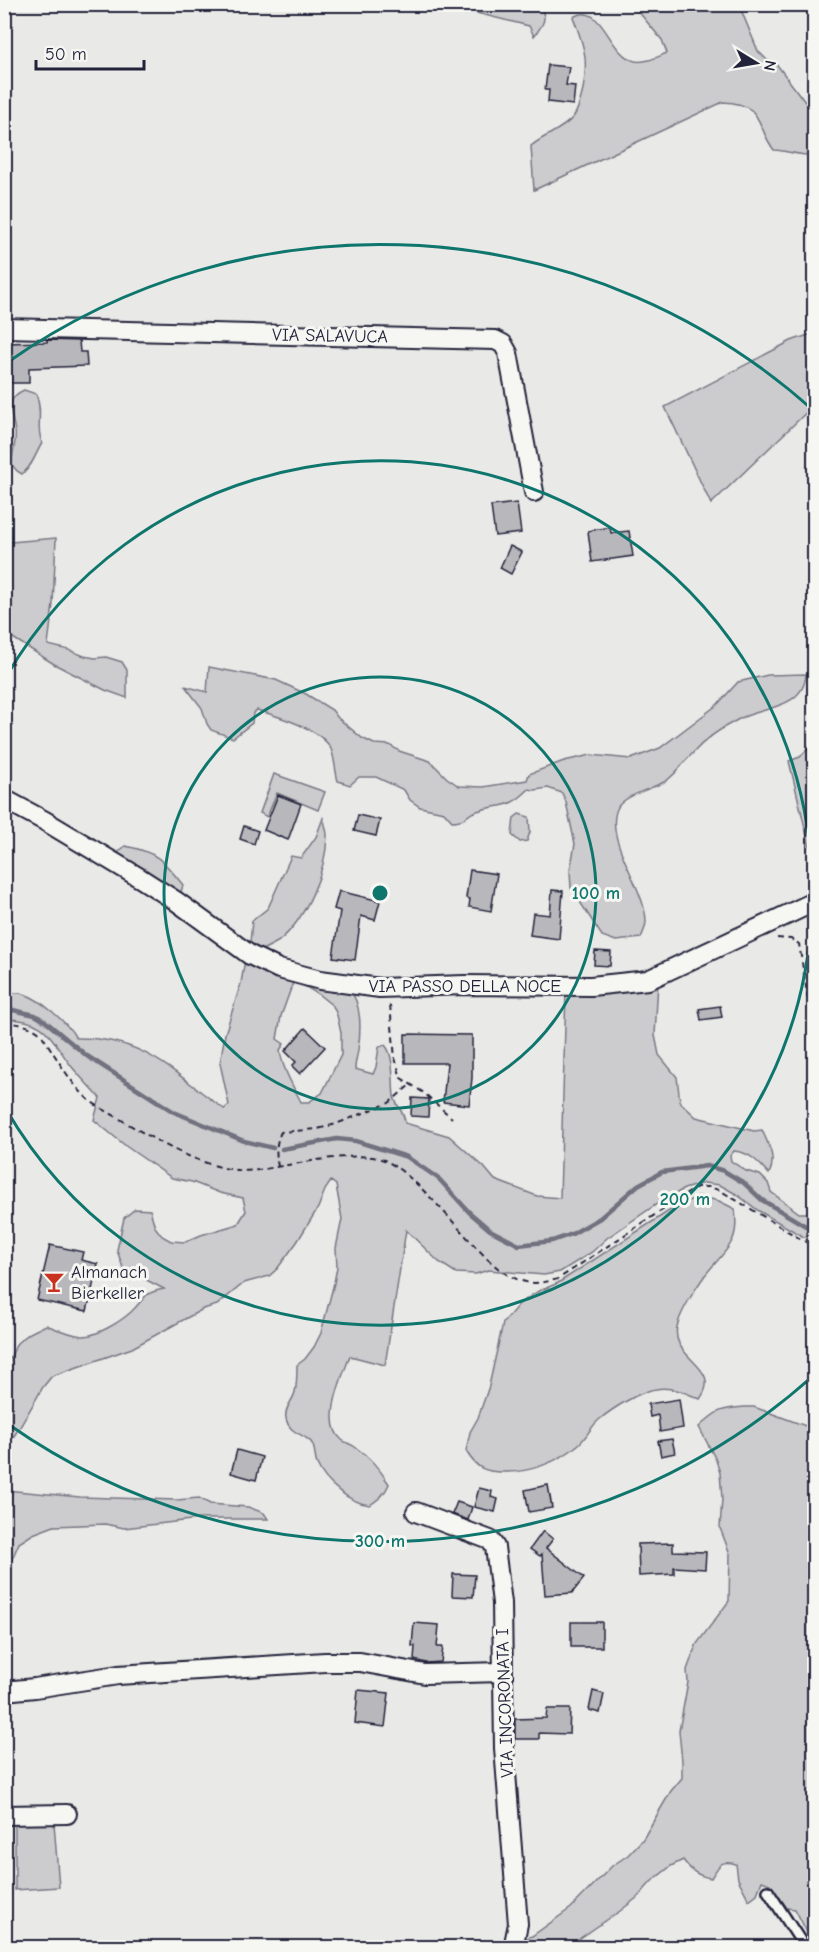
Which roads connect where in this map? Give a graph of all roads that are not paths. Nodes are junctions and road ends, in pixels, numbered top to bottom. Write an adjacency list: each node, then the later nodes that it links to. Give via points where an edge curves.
1 (4, 328): 2 (street, VIA SALAVUCA, via 495,340 508,353)
2 (534, 492)
3 (4, 799): 4 (street, VIA PASSO DELLA NOCE, via 140,878 250,955 279,969 320,980 389,987 591,986 648,980)
4 (814, 902)
5 (416, 1512): 6 (street, VIA INCORONATA I, via 490,1540 495,1547 502,1603)
6 (502, 1672): 7 (street, via 424,1674 360,1662 325,1662 118,1675); 11 (street, VIA INCORONATA I, via 518,1924)
7 (4, 1691)
8 (67, 1814): 9 (street)
9 (4, 1815)
10 (768, 1891): 12 (lane)
11 (513, 1947)
12 (805, 1947)

